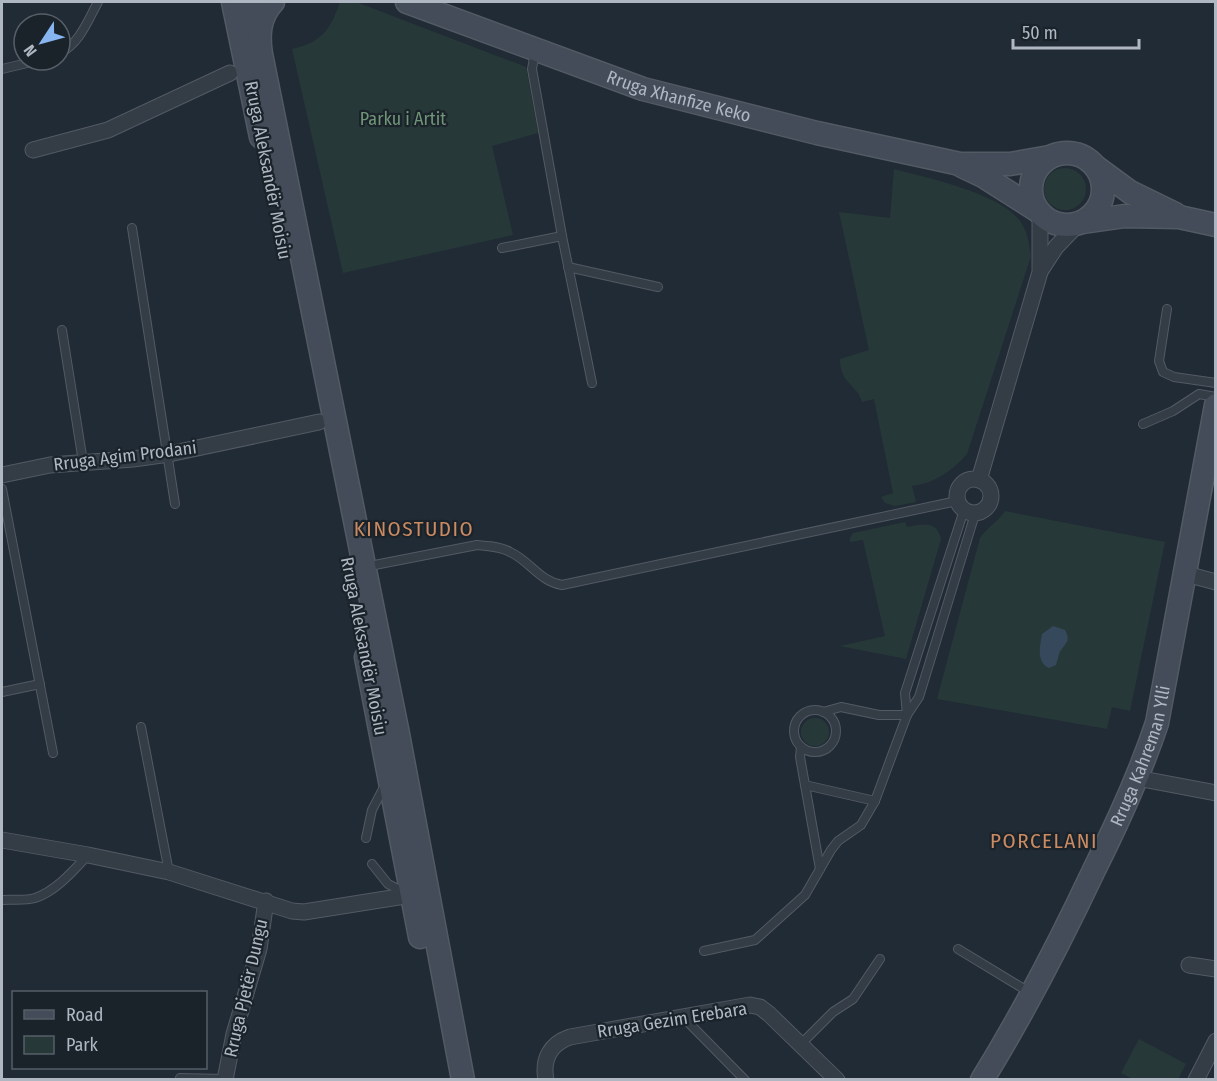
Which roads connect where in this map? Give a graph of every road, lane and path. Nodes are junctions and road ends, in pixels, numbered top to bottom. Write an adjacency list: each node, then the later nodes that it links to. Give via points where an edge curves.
1 (98, 2): 7 (lane)
2 (233, 2): 30 (main road, Rruga Aleksandër Moisiu)
3 (250, 2): 6 (main road)
4 (273, 2): 6 (main road, via 263,16)
5 (407, 2): 8 (main road, Rruga Xhanfize Keko)
6 (258, 37): 40 (main road, Rruga Aleksandër Moisiu, via 358,540)
7 (72, 44)
8 (536, 49): 12 (main road, Rruga Xhanfize Keko, via 642,89); 19 (lane, via 532,69)
9 (230, 74): 10 (street, via 108,130)
10 (33, 150)
11 (1050, 157): 12 (main road, Rruga Xhanfize Keko, via 1010,164); 13 (main road, via 1059,153 1080,155); 14 (main road, via 1041,163 1032,181 1031,192)
12 (960, 164): 14 (main road, Rruga Xhanfize Keko)
13 (1096, 167): 15 (main road, via 1130,192); 16 (main road, via 1103,197 1092,216)
14 (1039, 212): 16 (main road, via 1058,224); 22 (street)
15 (1179, 217): 16 (main road, via 1125,216); 17 (main road)
16 (1081, 222): 22 (street, via 1056,247)
17 (1215, 225)
18 (132, 228): 32 (lane)
19 (562, 236): 20 (lane); 21 (lane)
20 (502, 248)
21 (568, 267): 23 (lane); 26 (lane)
22 (1040, 272): 36 (street)
23 (658, 287)
24 (1167, 309): 27 (lane, via 1159,361 1163,372)
25 (62, 330): 34 (lane)
26 (592, 383)
27 (1215, 383)
28 (1215, 397): 31 (lane, via 1199,394)
29 (1215, 405): 33 (main road, Rruga Kahreman Ylli)
30 (319, 422): 32 (street, Rruga Agim Prodani); 40 (main road, Rruga Aleksandër Moisiu)
31 (1143, 424)
32 (169, 454): 34 (street, Rruga Agim Prodani); 38 (lane)
33 (1211, 458): 41 (main road, Rruga Kahreman Ylli)
34 (83, 462): 35 (street, Rruga Agim Prodani)
35 (2, 475)
36 (979, 480): 39 (street, via 964,482 958,490); 39 (street, via 991,490 991,501 985,510)
37 (2, 489): 45 (lane)
38 (175, 504)
39 (965, 508): 40 (lane, via 562,585 541,577 511,552 477,545); 43 (lane); 44 (lane)
40 (356, 568): 53 (main road, Rruga Aleksandër Moisiu); 78 (main road, Rruga Aleksandër Moisiu, via 398,734)
41 (1186, 574): 42 (street); 52 (main road, Rruga Kahreman Ylli, via 1157,723)
42 (1215, 582)
43 (920, 644): 44 (lane); 48 (lane, via 905,693)
44 (934, 647): 48 (lane, via 919,697)
45 (40, 684): 46 (lane); 51 (lane)
46 (2, 692)
47 (824, 712): 48 (lane, via 841,707 879,715); 50 (lane, via 807,711 795,723 794,732); 50 (lane, via 834,723 834,739 816,752)
48 (907, 715): 56 (lane)
49 (141, 727): 62 (lane)
50 (801, 747): 54 (lane)
51 (53, 753)
52 (1137, 778): 55 (street); 71 (main road, Rruga Kahreman Ylli)
53 (390, 779): 57 (lane, via 372,810); 63 (main road, Rruga Aleksandër Moisiu)
54 (805, 785): 56 (lane); 61 (lane)
55 (1215, 793)
56 (875, 801): 61 (lane, via 861,825 838,841)
57 (366, 838)
58 (2, 840): 59 (street)
59 (88, 855): 62 (street); 64 (lane, via 50,891 34,898)
60 (372, 864): 63 (lane, via 388,884)
61 (820, 870): 67 (lane, via 805,895 755,940)
62 (169, 872): 65 (street)
63 (411, 895): 65 (street, Rruga Pjetër Dungu, via 304,912); 77 (main road, Rruga Aleksandër Moisiu)
64 (2, 900)
65 (266, 901): 76 (street, Rruga Pjetër Dungu, via 259,949)
66 (958, 950): 71 (lane)
67 (704, 951)
68 (880, 959): 74 (lane, via 853,999 833,1012)
69 (1189, 965): 70 (street)
70 (1215, 969)
71 (1033, 994): 82 (main road, Rruga Kahreman Ylli)
72 (682, 1016): 74 (street, Rruga Gezim Erebara, via 750,1005 760,1007); 79 (street, Rruga Gezim Erebara, via 561,1040 545,1062); 80 (lane)
73 (1215, 1041): 83 (street)
74 (801, 1044): 81 (street, Rruga Gezim Erebara)
75 (180, 1078): 76 (lane)
76 (225, 1079)
77 (450, 1080)
78 (463, 1080)
79 (546, 1080)
80 (745, 1080)
81 (837, 1080)
82 (982, 1080)
83 (1196, 1080)

